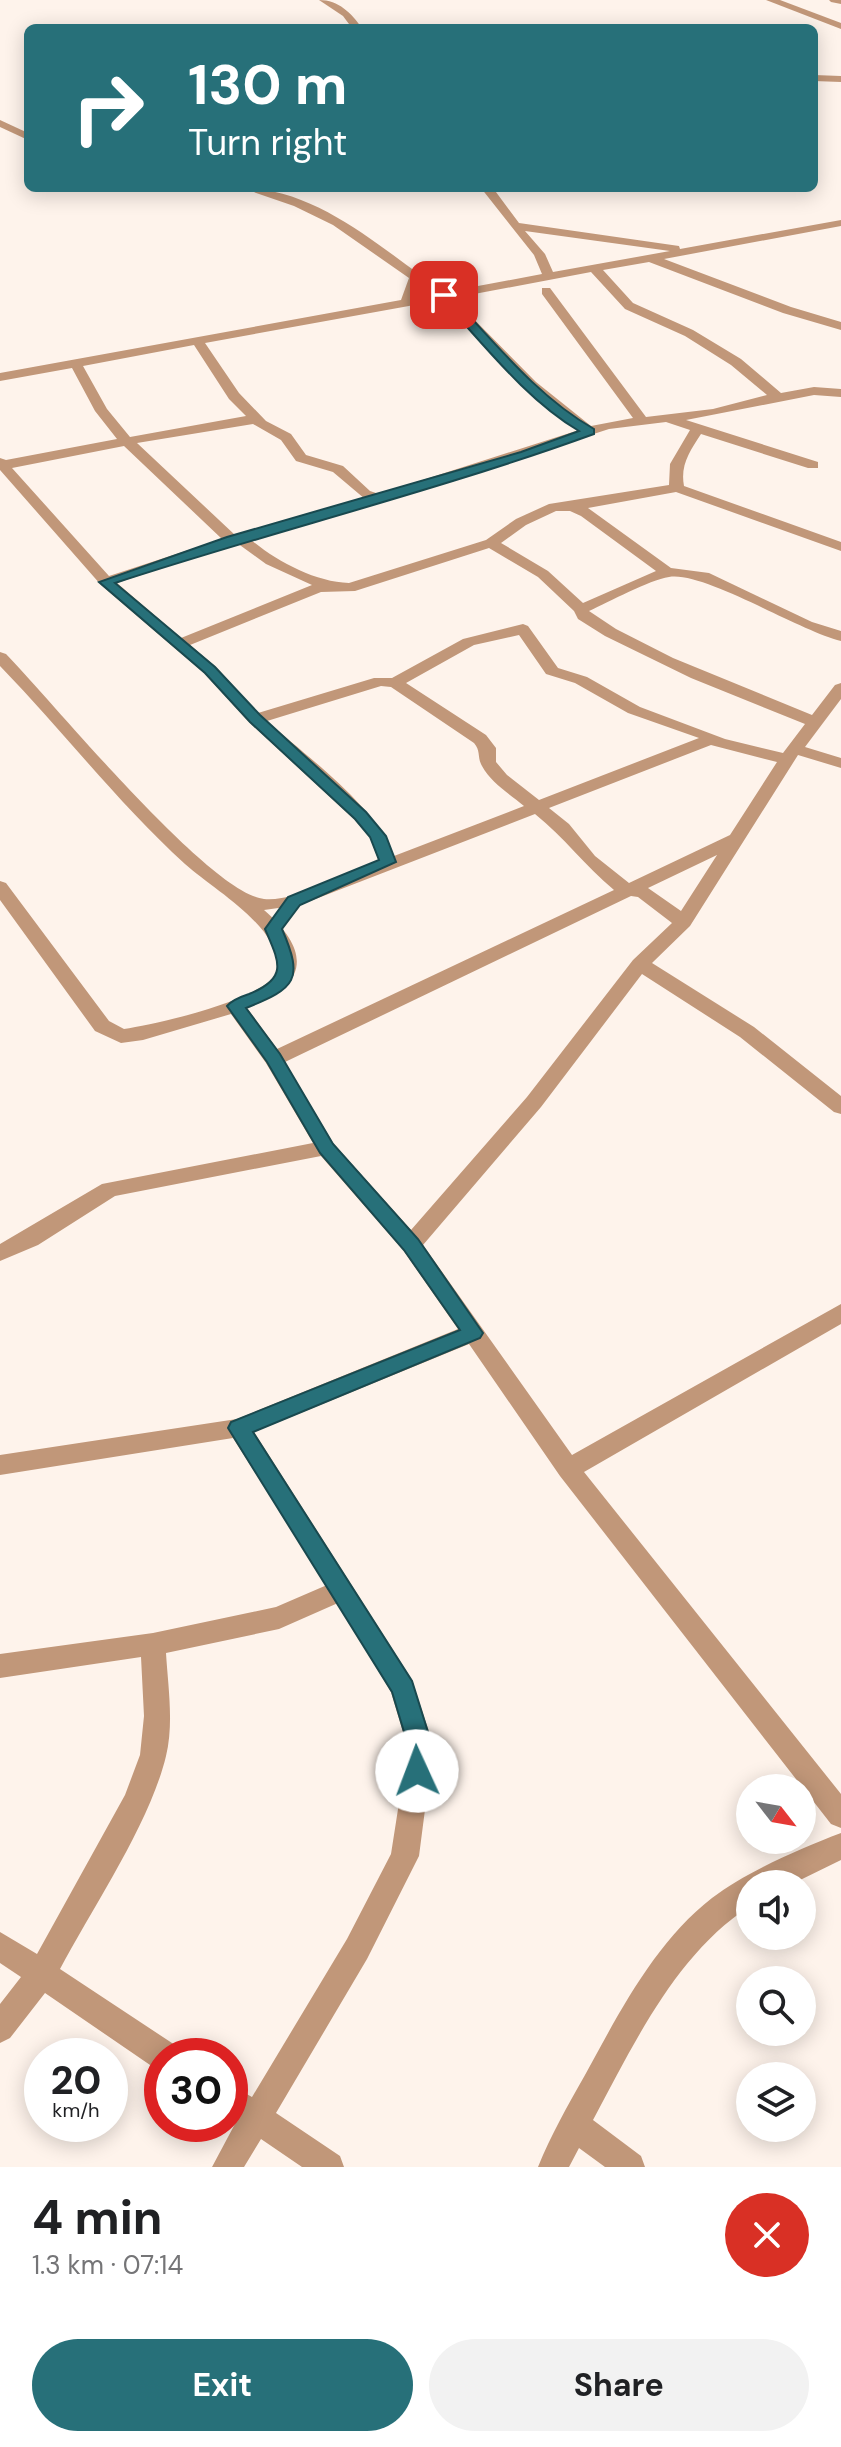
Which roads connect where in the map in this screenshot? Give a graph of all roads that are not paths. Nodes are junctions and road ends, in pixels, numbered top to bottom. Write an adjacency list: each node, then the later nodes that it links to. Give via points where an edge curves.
1 (324, 0): 5 (street)
2 (771, 0): 6 (street)
3 (834, 0): 4 (street)
4 (841, 1)
5 (354, 24)
6 (841, 26)
7 (839, 76): 8 (street)
8 (818, 78)
9 (0, 123): 10 (street)
10 (24, 135)
11 (262, 192): 21 (street, via 337,220 415,277)
12 (490, 192): 14 (street)
13 (841, 223): 15 (street)
14 (515, 226): 15 (street); 18 (street, via 539,254)
15 (691, 250): 16 (street)
16 (650, 258): 17 (street); 22 (street)
17 (594, 268): 18 (street); 27 (street, via 629,306 689,333 736,362)
18 (549, 276): 20 (street)
19 (546, 291): 30 (street)
20 (444, 295): 21 (street); 32 (street, via 535,391)
21 (406, 302): 23 (street)
22 (841, 326)
23 (197, 341): 24 (street); 29 (street, via 221,380)
24 (76, 363): 25 (street); 33 (street, via 94,401)
25 (0, 377)
26 (841, 393): 27 (street, via 814,391)
27 (779, 398): 28 (street, via 715,413)
28 (663, 417): 30 (street); 31 (street)
29 (258, 419): 33 (street); 37 (street, via 286,437 301,458 338,469 365,494)
30 (641, 419): 32 (street)
31 (697, 429): 35 (street); 36 (street, via 676,460)
32 (589, 431): 37 (street)
33 (130, 442): 34 (street); 39 (street)
34 (2, 464): 43 (street)
35 (813, 465)
36 (677, 488): 38 (street); 41 (street)
37 (379, 499): 39 (street)
38 (572, 507): 40 (street, via 554,507); 42 (street)
39 (237, 539): 43 (street); 44 (street, via 312,581)
40 (491, 543): 44 (street, via 350,588); 45 (street, via 543,574)
41 (841, 547)
42 (667, 572): 45 (street); 46 (street, via 704,576)
43 (106, 582): 47 (street)
44 (334, 586): 47 (street, via 276,603)
45 (581, 609): 52 (street, via 601,628 649,653)
46 (841, 636)
47 (179, 644): 51 (street)
48 (0, 657): 61 (street, via 192,863)
49 (395, 683): 51 (street, via 380,681); 53 (street, via 469,642 523,629 552,671 581,680 634,710); 56 (street, via 480,739 488,748 488,763 501,779)
50 (841, 688): 52 (street)
51 (255, 719): 58 (street, via 360,815 378,836)
52 (815, 722): 54 (street)
53 (724, 741): 54 (street); 56 (street, via 694,745)
54 (791, 754): 55 (street); 57 (street)
55 (841, 763)
56 (537, 808): 58 (street); 60 (street)
57 (741, 837): 60 (street); 63 (street)
58 (388, 862): 62 (street)
59 (0, 887): 66 (street, via 102,1026 121,1036)
60 (626, 890): 63 (street, via 643,892); 67 (street)
61 (238, 899): 62 (street, via 266,905); 64 (street)
62 (294, 901): 64 (street)
63 (683, 922): 65 (street)
64 (273, 929): 66 (street, via 288,963 283,979 274,990)
65 (640, 964): 68 (street, via 747,1032); 70 (street, via 534,1102)
66 (235, 1006): 67 (street)
67 (274, 1059): 69 (street)
68 (841, 1107)
69 (326, 1148): 70 (street); 71 (street, via 109,1189)
70 (411, 1244): 73 (street)
71 (0, 1253)
72 (841, 1313): 76 (street)
73 (473, 1333): 74 (street); 76 (street)
74 (239, 1428): 75 (street); 77 (street)
75 (0, 1465)
76 (568, 1469): 80 (street)
77 (343, 1589): 78 (street, via 279,1618); 89 (street, via 403,1688 416,1732 417,1771 405,1856)
78 (153, 1644): 79 (street); 85 (street, via 153,1755 137,1800)
79 (0, 1666)
80 (841, 1815)
81 (841, 1846): 82 (street)
82 (792, 1870)
83 (736, 1897): 90 (street, via 650,1991)
84 (0, 1946): 85 (street)
85 (42, 1973): 86 (street); 87 (street)
86 (0, 2028)
87 (144, 2042)
88 (248, 2113): 89 (street)
89 (258, 2120): 91 (street); 92 (street)
90 (574, 2125): 93 (street); 94 (street)
91 (227, 2167)
92 (329, 2167)
93 (553, 2167)
94 (630, 2167)

